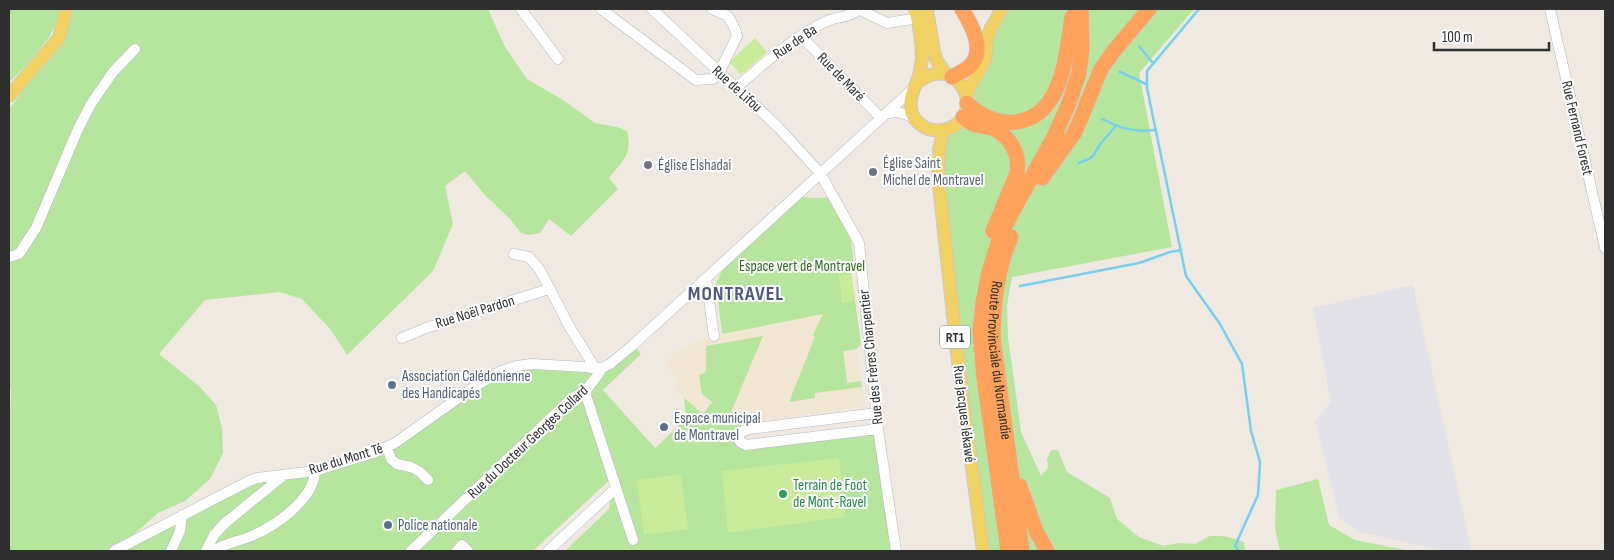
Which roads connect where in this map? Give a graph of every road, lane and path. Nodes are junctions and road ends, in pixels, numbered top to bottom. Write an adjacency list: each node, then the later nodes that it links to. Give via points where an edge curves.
1 (66, 9): 22 (main road, via 60,38)
2 (521, 9): 17 (street)
3 (601, 9): 18 (street, via 696,80 713,79)
4 (652, 9): 18 (street, Rue de Lifou)
5 (712, 9): 18 (street, via 728,16 737,36)
6 (858, 9): 14 (street, via 888,23); 15 (street, Rue de Ba, via 854,14 828,20)
7 (927, 9): 19 (main road, via 937,61)
8 (962, 9): 19 (highway, via 976,36 976,55 971,66)
9 (1002, 9): 23 (main road, via 989,33 985,61 970,86)
10 (1090, 9): 30 (highway, Route Provinciale du Normandie, via 1090,52 1085,82 1075,113)
11 (1149, 9): 30 (highway, via 1101,69 1075,132)
12 (1550, 9): 31 (street, Rue Fernand Forest)
13 (1074, 11): 23 (highway, via 1058,83 1042,111 1033,118 1011,123); 36 (highway, Route Provinciale du Normandie, via 1075,34 1069,82 994,254)
14 (917, 13): 20 (main road, via 922,57)
15 (801, 36): 21 (street, Rue de Ba); 24 (street, Rue de Maré)
16 (136, 49): 33 (street, via 113,72 90,104 36,228 19,254)
17 (558, 59)
18 (719, 73): 21 (street, Rue de Lifou)
19 (949, 75): 20 (main road, via 931,74); 23 (main road, via 964,88)
20 (915, 86): 24 (street, Rue du Docteur Georges Collard); 25 (main road, via 910,103)
21 (737, 88): 29 (street, Rue de Lifou)
22 (9, 96)
23 (966, 105): 27 (main road, via 953,127); 36 (highway, via 974,124 992,128 1006,137 1016,152 1018,166 1015,181 985,253)
24 (884, 115): 25 (street); 29 (street, Rue du Docteur Georges Collard)
25 (914, 117): 26 (main road)
26 (926, 128): 27 (main road); 28 (main road, Rue Jacques Iékawé / RT1)
27 (943, 130): 28 (main road, Rue Jacques Iékawé / RT1)
28 (938, 157): 61 (main road, Rue Jacques Iékawé / RT1, via 958,361)
29 (820, 173): 34 (street, Rue du Docteur Georges Collard); 42 (street, Rue des Frères Charpentier, via 859,243)
30 (1042, 178): 43 (highway, Route Provinciale du Normandie, via 1016,226 997,279 993,339)
31 (1605, 248)
32 (514, 254): 35 (street, via 529,256)
33 (9, 257)
34 (706, 278): 37 (street); 40 (street, Rue du Docteur Georges Collard, via 633,345)
35 (549, 289): 38 (street, Rue Noël Pardon); 39 (street, via 592,363)
36 (983, 303): 62 (highway, Route Provinciale du Normandie, via 980,330)
37 (714, 336)
38 (402, 338)
39 (591, 368): 40 (street, Rue du Mont Té); 45 (street, Rue du Mont Té, via 532,364 499,372)
40 (602, 368): 41 (street, Rue du Docteur Georges Collard)
41 (585, 392): 49 (street); 56 (street, Rue du Docteur Georges Collard, via 570,400)
42 (877, 413): 44 (street, Rue des Frères Charpentier); 44 (street, via 749,429 738,437 746,445)
43 (1003, 419): 63 (highway, Route Provinciale du Normandie); 64 (highway, via 1027,510)
44 (878, 428): 60 (street, Rue des Frères Charpentier)
45 (387, 447): 46 (street, Rue du Mont Té); 48 (street, via 391,459 397,464 420,472)
46 (315, 471): 47 (street, Rue du Mont Té); 55 (street, via 314,480 302,501 281,520 260,533 222,545)
47 (284, 475): 50 (street, Rue du Mont Té, via 248,481); 54 (street, via 225,523)
48 (428, 480)
49 (616, 488): 51 (street); 59 (street)
50 (182, 515): 52 (street, Rue du Mont Té); 53 (street, via 180,531)
51 (633, 540)
52 (114, 551)
53 (171, 551)
54 (206, 551)
55 (214, 551)
56 (411, 551)
57 (457, 551): 58 (street, via 462,546)
58 (468, 551)
59 (548, 551)
60 (896, 551)
61 (983, 551)
62 (1008, 551)
63 (1022, 551)
64 (1047, 551)

